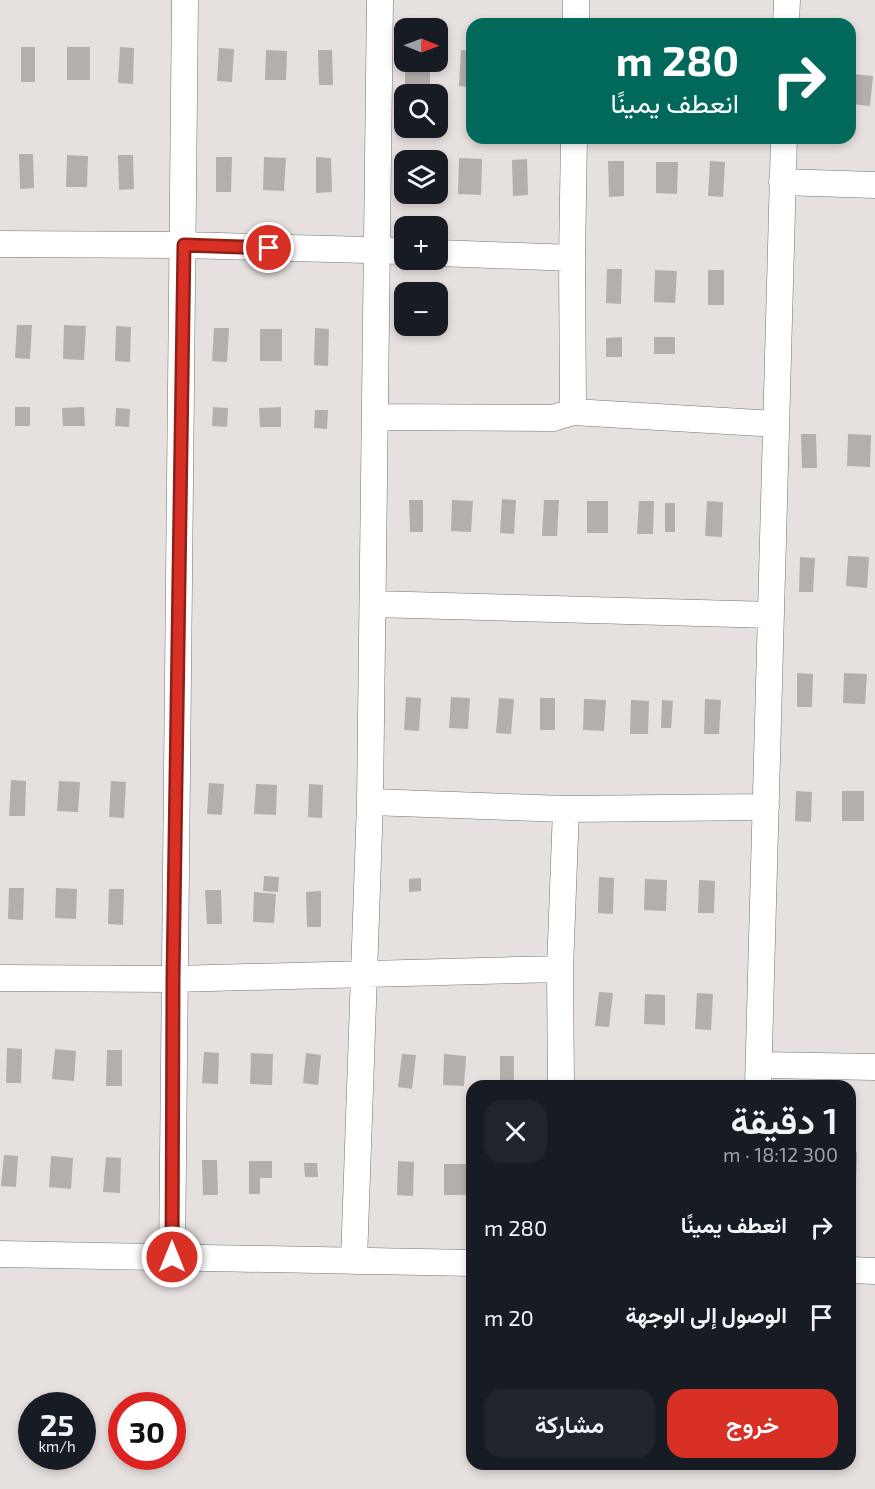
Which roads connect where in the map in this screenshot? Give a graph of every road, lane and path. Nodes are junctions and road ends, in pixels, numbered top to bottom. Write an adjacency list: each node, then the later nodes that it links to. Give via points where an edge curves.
1 (185, 0): 12 (street)
2 (380, 0): 13 (street)
3 (576, 0): 5 (street)
4 (787, 0): 6 (street)
5 (576, 18)
6 (786, 18)
7 (574, 144): 16 (street)
8 (784, 144): 9 (street)
9 (782, 182): 10 (street); 19 (street)
10 (875, 185)
11 (0, 244): 12 (street)
12 (184, 245): 13 (street); 28 (street)
13 (376, 250): 14 (street); 18 (street)
14 (394, 251)
15 (448, 253): 16 (street)
16 (572, 258): 17 (street)
17 (573, 412): 18 (street, via 553,418); 19 (street)
18 (375, 417): 20 (street)
19 (776, 424): 21 (street)
20 (373, 604): 21 (street); 22 (street)
21 (771, 615): 23 (street)
22 (370, 802): 24 (street); 26 (street)
23 (766, 807): 24 (street); 30 (street)
24 (566, 809): 25 (street)
25 (560, 969): 26 (street); 31 (street)
26 (364, 974): 28 (street); 34 (street)
27 (0, 978): 28 (street)
28 (173, 979): 33 (street)
29 (875, 1067): 30 (street)
30 (758, 1076)
31 (561, 1080)
32 (0, 1254): 33 (street)
33 (172, 1257): 34 (street)
34 (354, 1261): 35 (street)
35 (466, 1263)
36 (856, 1270): 37 (street)
37 (875, 1271)

